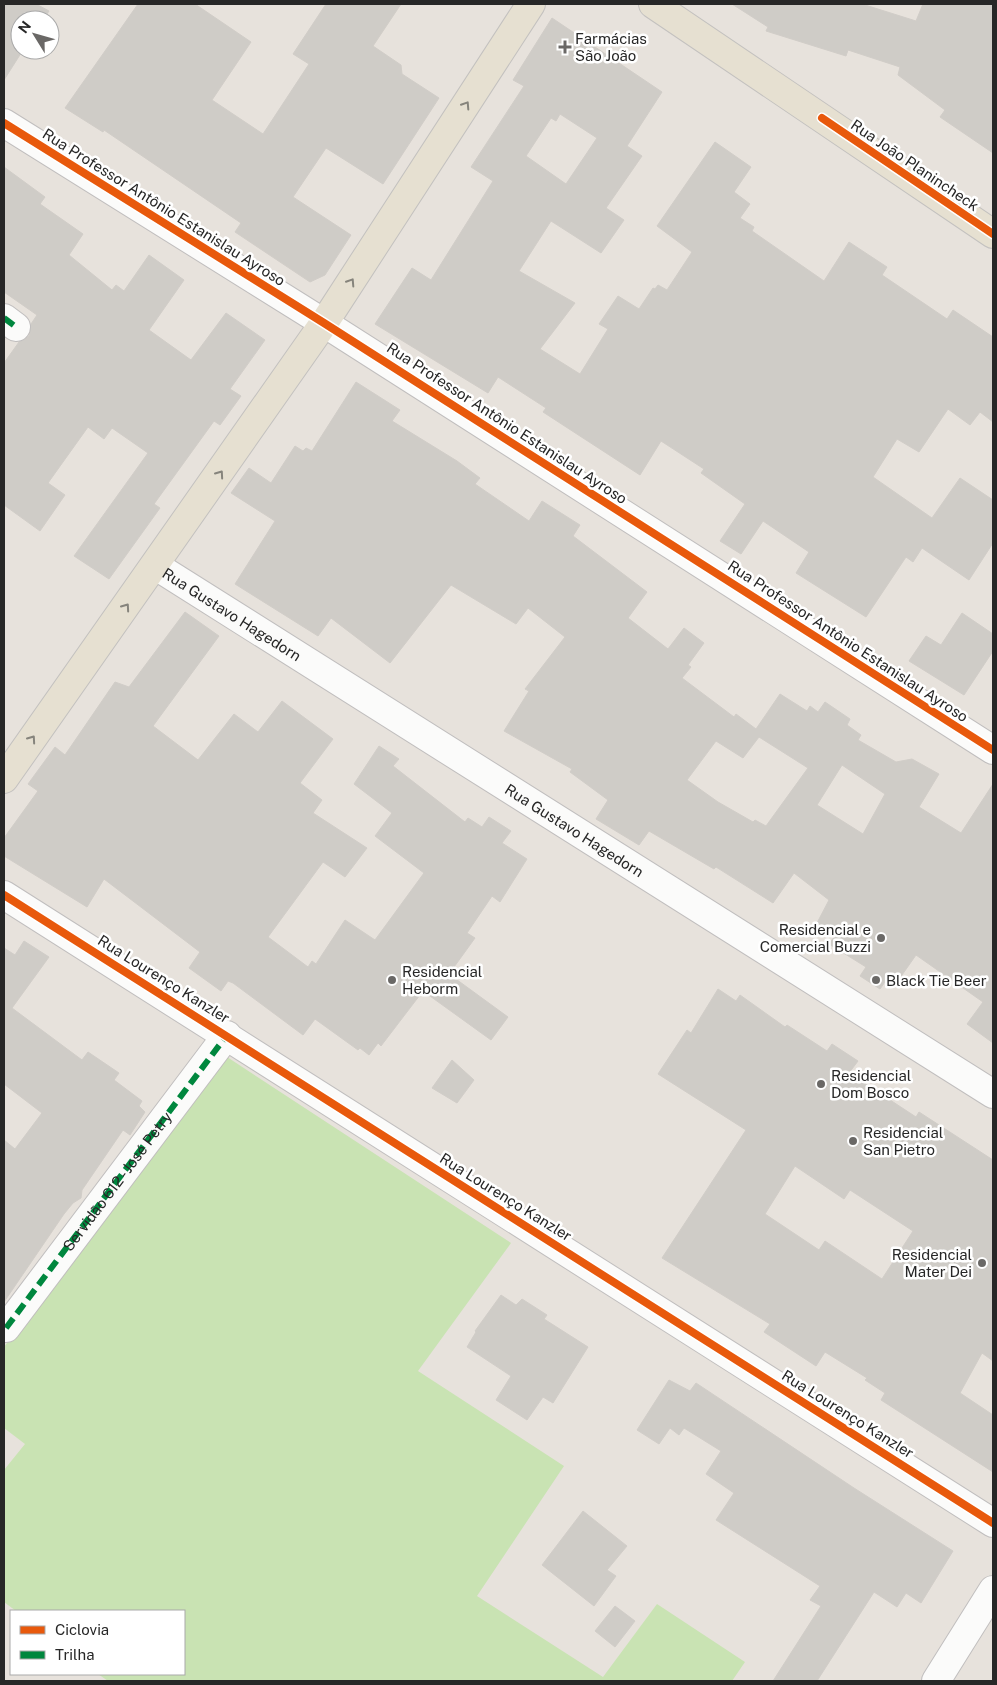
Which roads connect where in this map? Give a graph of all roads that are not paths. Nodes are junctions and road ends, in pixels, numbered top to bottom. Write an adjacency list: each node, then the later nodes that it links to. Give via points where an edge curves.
1 (531, 4): 5 (main road, one-way to 1)
2 (653, 4): 4 (main road, Rua João Planincheck)
3 (4, 123): 5 (street, Rua Professor Antônio Estanislau Ayroso)
4 (993, 234)
5 (324, 323): 6 (main road, one-way to 5); 7 (street, Rua Professor Antônio Estanislau Ayroso)
6 (156, 566): 8 (main road, one-way to 6); 11 (street, Rua Gustavo Hagedorn)
7 (993, 750)
8 (4, 779)
9 (4, 894): 10 (street, Rua Lourenço Kanzler)
10 (227, 1035): 12 (street, Servidão 612 - José Petry); 13 (street, Rua Lourenço Kanzler)
11 (993, 1094)
12 (6, 1328)
13 (993, 1523)
14 (993, 1590): 15 (street)
15 (936, 1681)

